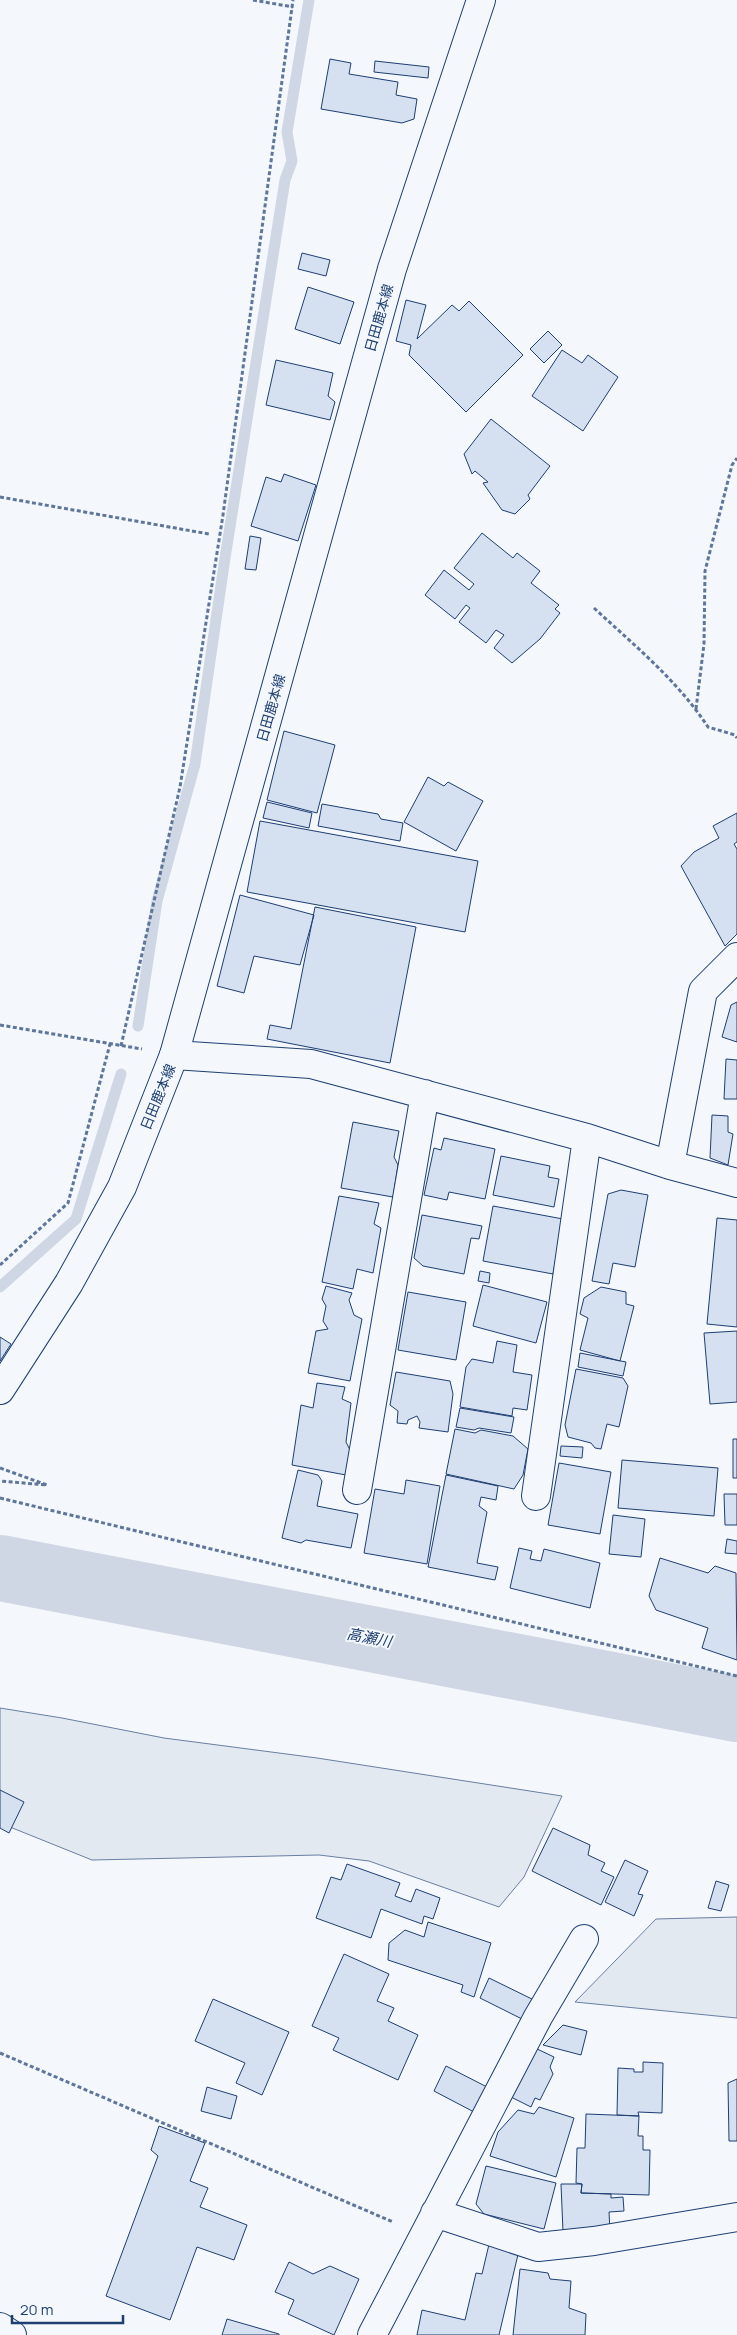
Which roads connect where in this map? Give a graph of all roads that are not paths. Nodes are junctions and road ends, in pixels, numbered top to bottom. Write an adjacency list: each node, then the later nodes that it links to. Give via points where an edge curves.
1 (481, 0): 3 (street, 日田鹿本線, via 392,269)
2 (737, 957): 6 (street, via 704,992)
3 (174, 1055): 4 (street, via 311,1064); 8 (street, 日田鹿本線, via 122,1187 69,1283)
4 (424, 1094): 5 (street); 9 (street)
5 (586, 1138): 6 (street); 10 (street)
6 (670, 1165): 7 (street)
7 (737, 1183)
8 (0, 1390)
9 (357, 1490)
10 (536, 1496)
11 (584, 1939): 13 (street, via 538,2017)
12 (737, 2217): 13 (street, via 594,2241 538,2246)
13 (429, 2224): 16 (street)
14 (0, 2327): 15 (street)
15 (12, 2335)
16 (372, 2335)

